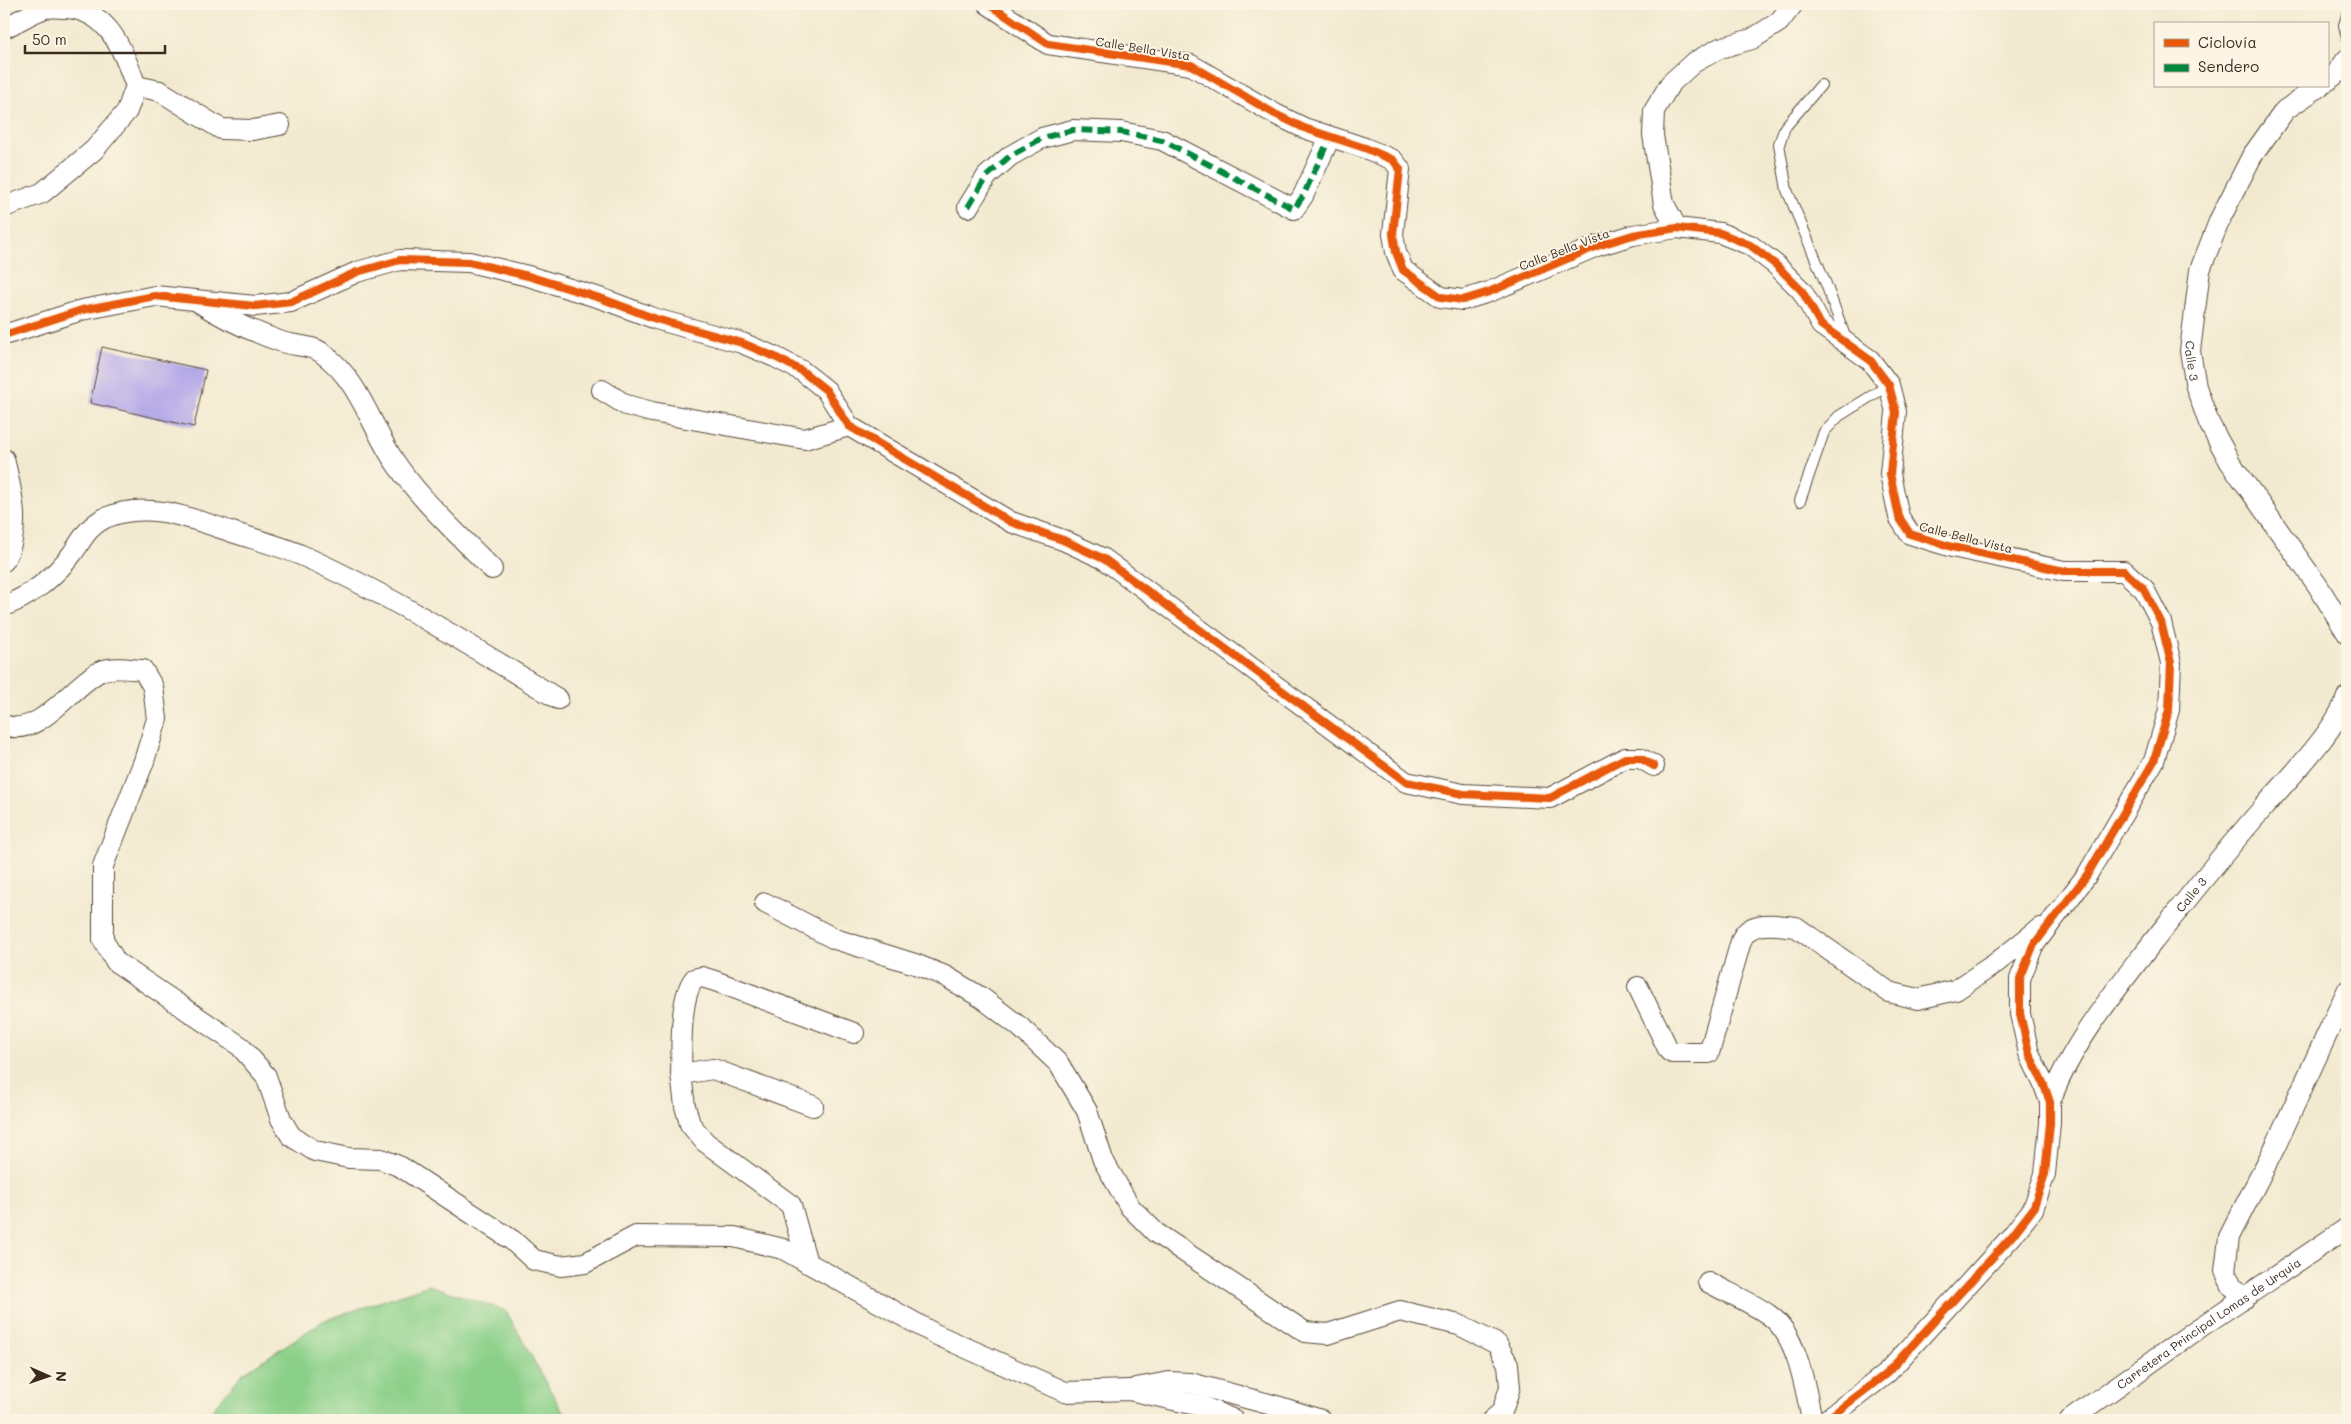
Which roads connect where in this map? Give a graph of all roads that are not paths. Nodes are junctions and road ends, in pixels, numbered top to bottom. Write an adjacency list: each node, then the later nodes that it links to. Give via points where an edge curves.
1 (988, 4): 12 (street, Calle Bella Vista, via 1048,44 1191,65 1275,114)
2 (1793, 4): 15 (street, via 1779,22 1752,39 1720,48 1693,63 1670,84 1654,111 1653,136 1664,204)
3 (2347, 16): 5 (lane, via 2344,25)
4 (4, 28): 9 (street, via 47,8 93,14 119,46)
5 (2347, 38)
6 (2347, 59): 7 (street)
7 (2328, 80)
8 (1821, 85): 18 (lane, via 1785,127 1778,144 1787,190)
9 (136, 86): 11 (street, via 160,91 221,129 253,130); 13 (street, via 127,111 94,150 42,193)
10 (2317, 88): 27 (street, Calle 3, via 2285,110 2252,156 2220,219 2200,270 2190,351 2196,387 2209,423 2230,462 2318,586)
11 (280, 125)
12 (1330, 137): 14 (street, via 1294,209 1162,140 1121,132 1073,130 1042,138 1010,156 987,176); 15 (street, Calle Bella Vista, via 1393,160 1400,169 1393,234 1396,252 1404,270 1441,297 1463,300 1597,246 1634,235)
13 (4, 207)
14 (968, 207)
15 (1677, 228): 18 (street, Calle Bella Vista, via 1720,233 1750,245 1802,291 1821,324)
16 (193, 299): 17 (street, via 155,296 82,310); 21 (street, via 255,306 291,302 357,272 400,260 469,262 602,298 775,356 826,390); 25 (street, via 248,330 320,351 341,368 391,456 441,517)
17 (4, 335)
18 (1847, 343): 19 (street, Calle Bella Vista, via 1870,360)
19 (1889, 385): 23 (lane, via 1839,416 1824,432); 33 (street, Calle Bella Vista, via 1896,412 1890,474 1899,517 1910,534 1952,547 2064,571 2124,572 2144,589 2161,622 2171,663 2169,710 2154,761 2087,875)
20 (602, 390): 21 (street, via 626,405 652,412 805,439)
21 (849, 426): 31 (street, via 1011,522 1104,559 1406,782 1463,794 1550,798 1625,758 1640,758)
22 (4, 459): 24 (street, via 15,522 11,549)
23 (1800, 501)
24 (4, 561)
25 (492, 570)
26 (4, 606): 29 (street, via 45,582 72,554 87,530 104,518 124,513 162,511 299,554 374,590)
27 (2347, 633)
28 (2347, 697): 38 (street, Calle 3, via 2342,711 2306,758 2208,873 2108,1000)
29 (558, 699)
30 (4, 725): 41 (street, via 30,724 52,712 80,684 102,670 143,670 154,687 157,718 144,761 103,866 103,940 116,962 240,1046 266,1076 281,1119 291,1136 315,1151 349,1158 381,1159 400,1167 512,1240 534,1260 561,1266 585,1263 636,1236 686,1236 734,1237 783,1249)
31 (1654, 766)
32 (765, 903): 47 (street, via 835,939 944,976 982,998 1020,1028 1059,1064 1087,1111 1103,1160 1130,1207 1156,1234 1305,1332 1328,1334 1400,1311 1459,1325 1497,1344 1508,1364 1510,1387 1502,1412)
33 (2058, 913): 34 (street, via 1996,963 1956,990 1918,999 1889,992 1796,927 1752,927 1745,931 1741,941 1709,1053 1669,1051); 38 (street, Calle Bella Vista, via 2033,946 2020,979 2020,1014 2029,1053)
34 (1638, 987)
35 (2347, 991): 43 (street, via 2275,1147 2229,1237 2225,1271 2232,1286)
36 (854, 1033): 37 (street, via 702,977 690,984 684,1010)
37 (681, 1074): 39 (street, via 712,1069); 41 (street, via 684,1106 690,1124 705,1142 791,1205)
38 (2047, 1094): 49 (street, via 2050,1123 2045,1174 2033,1209 1887,1373)
39 (813, 1106)
40 (2346, 1233): 43 (street, Carretera Principal Lomas de Urquia)
41 (807, 1263): 44 (street, via 936,1334 1065,1392)
42 (1708, 1282): 48 (street, via 1770,1316 1789,1339 1801,1369)
43 (2244, 1298): 50 (street, Carretera Principal Lomas de Urquia)
44 (1129, 1390): 45 (street, via 1201,1406); 46 (street, via 1169,1382 1190,1384)
45 (1234, 1420)
46 (1321, 1420)
47 (1492, 1420)
48 (1812, 1420)
49 (1826, 1420)
50 (2070, 1420)

